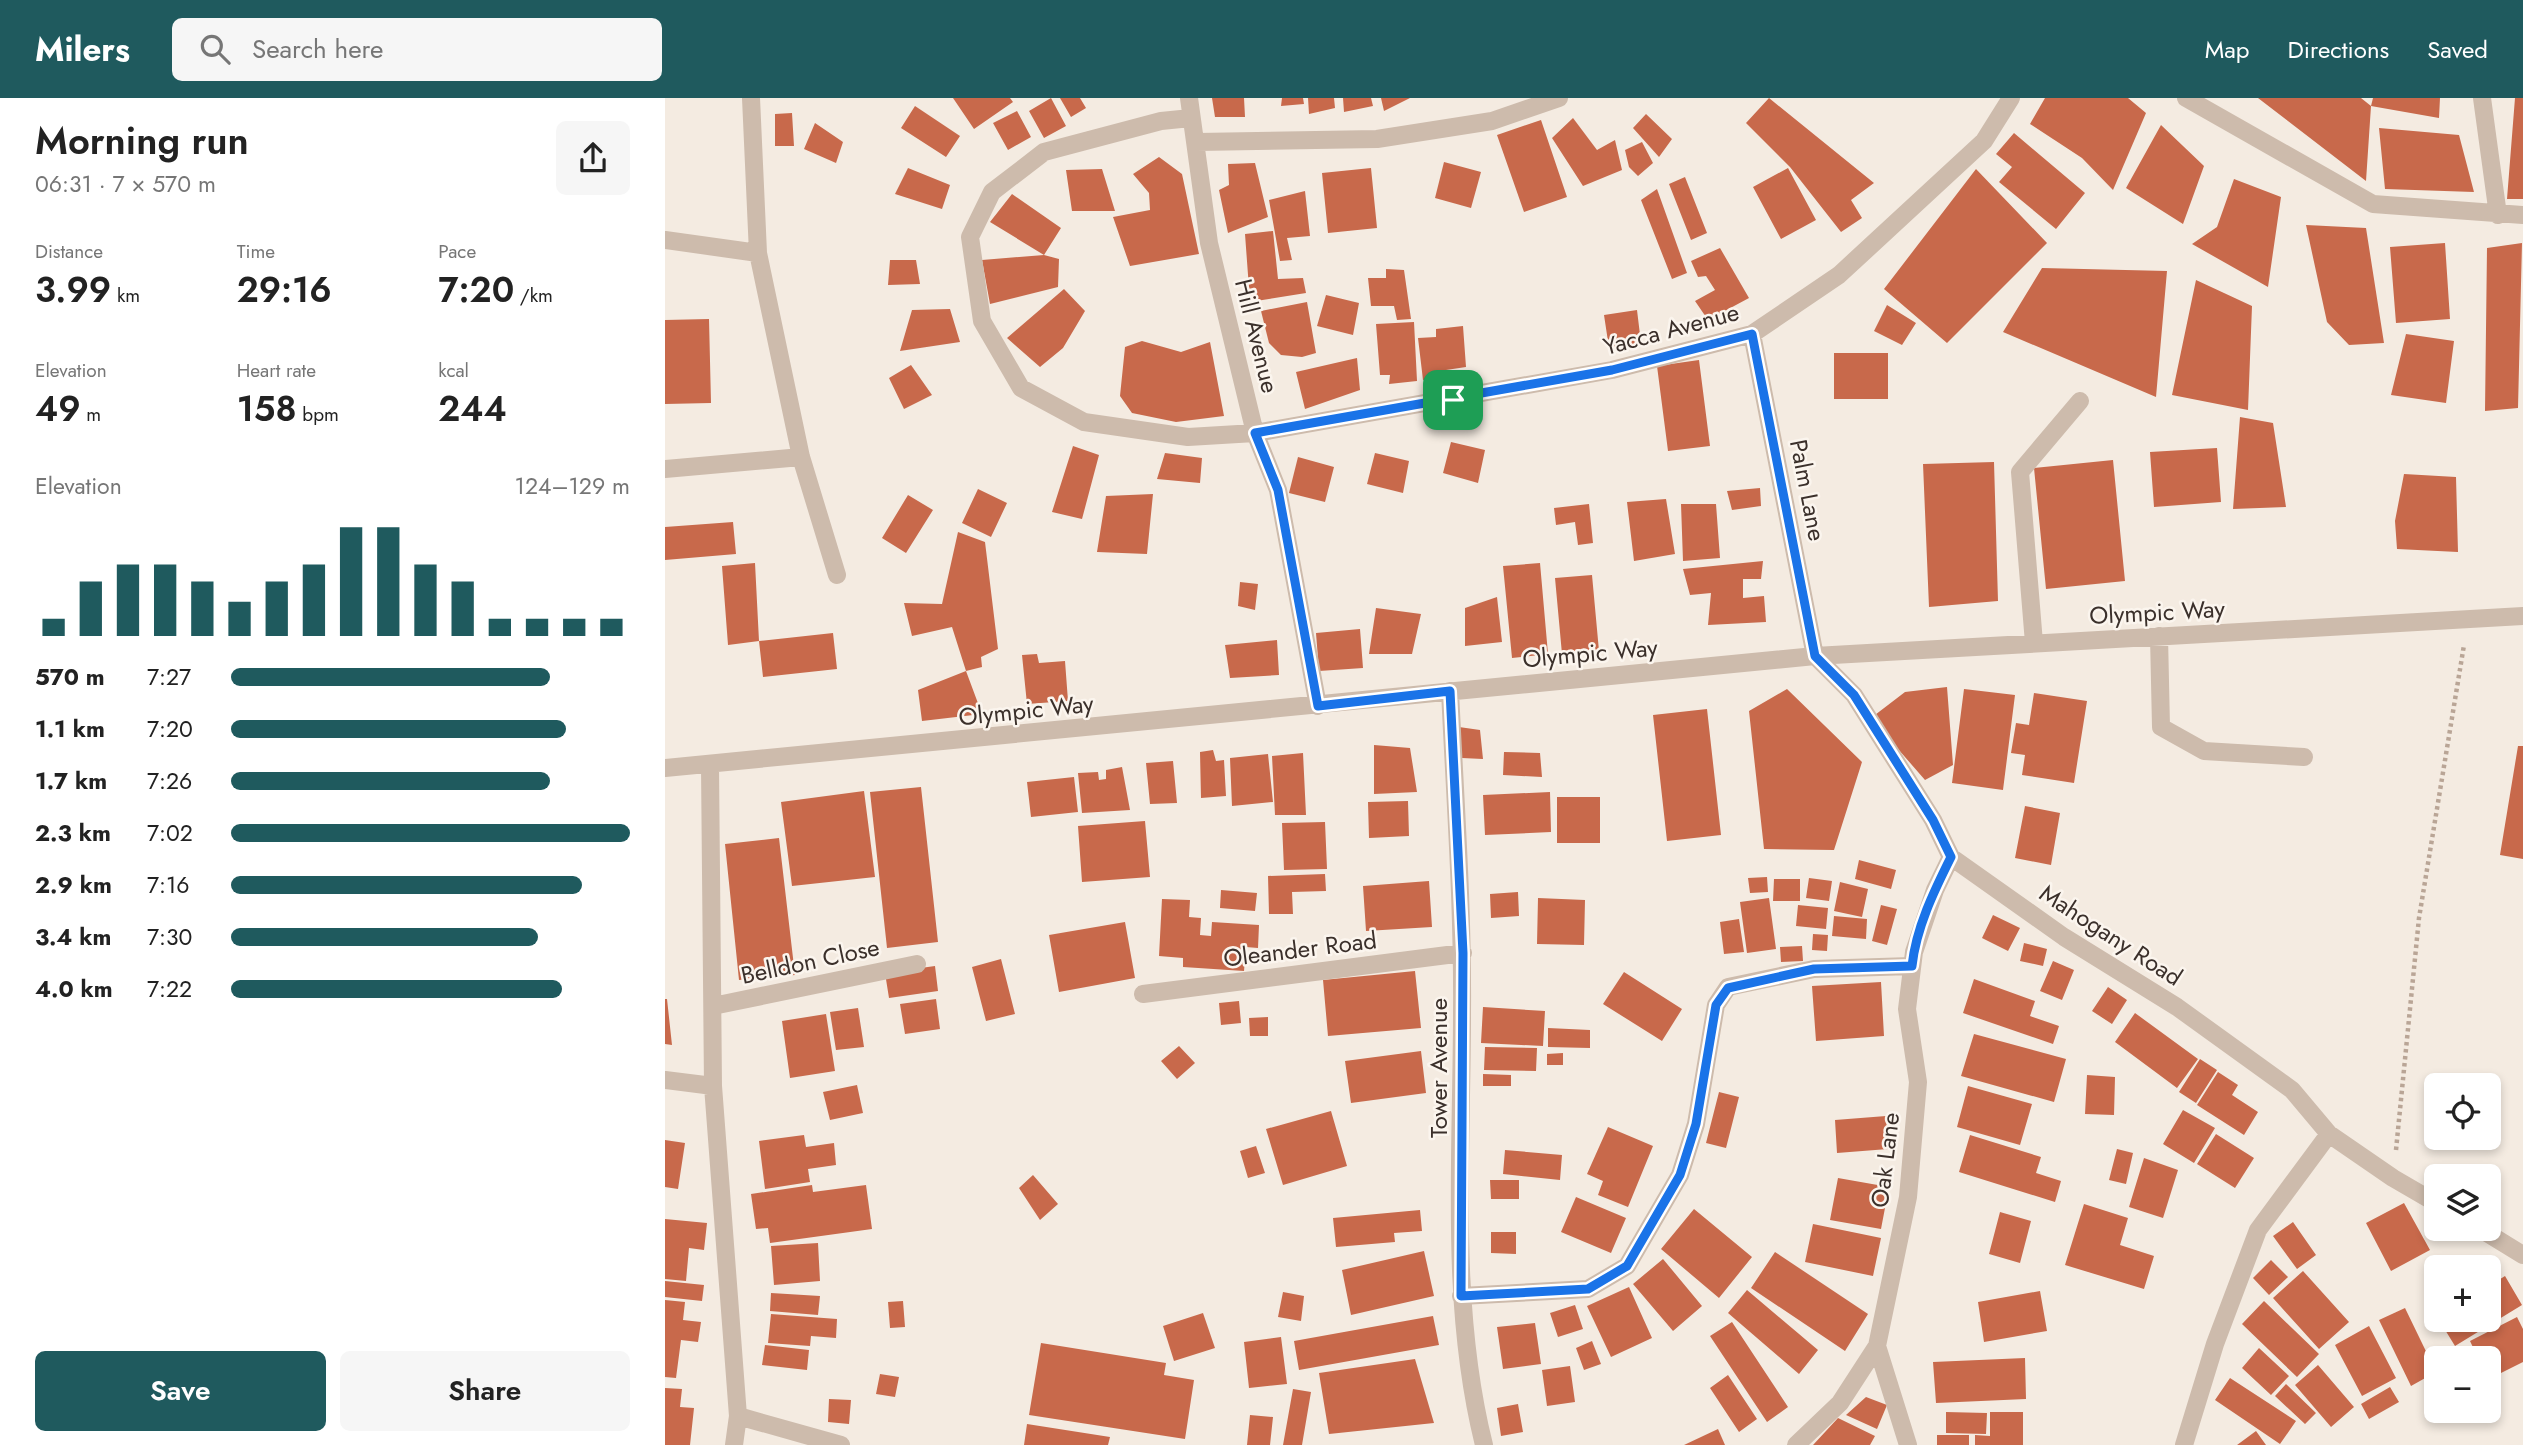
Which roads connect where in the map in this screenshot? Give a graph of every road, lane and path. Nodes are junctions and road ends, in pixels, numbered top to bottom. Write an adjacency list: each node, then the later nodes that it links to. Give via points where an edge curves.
1 (751, 98): 12 (street)
2 (1189, 98): 7 (street, Hill Avenue)
3 (1559, 98): 8 (street, via 1492,121 1377,139)
4 (2011, 98): 13 (street, Yacca Avenue, via 1984,141 1839,275)
5 (2186, 98): 9 (street, via 2373,204)
6 (2482, 98): 9 (street)
7 (1191, 118): 8 (street, Hill Avenue); 15 (street, Yacca Avenue, via 1161,121 1044,152 992,192 970,237 982,320 1021,388 1084,422 1188,437)
8 (1197, 142): 15 (street, Hill Avenue, via 1209,243)
9 (2498, 215): 10 (street)
10 (2523, 215)
11 (665, 240): 12 (street)
12 (758, 253): 16 (street)
13 (1752, 334): 15 (street, Yacca Avenue, via 1612,370); 23 (street, Palm Lane)
14 (2080, 401): 22 (street, via 2019,472)
15 (1255, 433): 25 (street, Hill Avenue, via 1278,490)
16 (801, 457): 17 (street); 18 (street)
17 (665, 469)
18 (837, 575)
19 (2523, 616): 20 (street, Olympic Way)
20 (2469, 619): 21 (street, Olympic Way); 38 (path, via 2419,918)
21 (2159, 636): 22 (street, Olympic Way); 26 (street, via 2161,727 2204,751)
22 (2034, 643): 23 (street, Olympic Way)
23 (1815, 656): 24 (street, Olympic Way); 29 (street, Mahogany Road, via 1854,695 1933,820)
24 (1450, 691): 25 (street, Olympic Way); 30 (street, Tower Avenue)
25 (1318, 706): 27 (street, Olympic Way)
26 (2304, 757)
27 (710, 766): 28 (street, Olympic Way); 34 (street)
28 (665, 768)
29 (1951, 857): 32 (street, Oak Lane, via 1935,890); 37 (street, Mahogany Road, via 2064,937 2177,1007 2292,1090)
30 (1463, 953): 33 (street, Oleander Road); 42 (street, Tower Avenue)
31 (917, 964): 34 (street, Belldon Close)
32 (1912, 966): 42 (street, via 1814,969 1728,988 1716,1005 1696,1124 1680,1175 1627,1266 1588,1289); 43 (street, Oak Lane, via 1907,1009 1918,1082 1908,1197)
33 (1143, 994)
34 (713, 1006): 36 (street)
35 (665, 1080): 36 (street)
36 (713, 1086): 44 (street)
37 (2329, 1134): 38 (street, Mahogany Road); 50 (street, via 2258,1230 2215,1344)
38 (2393, 1178): 39 (street, Mahogany Road)
39 (2424, 1196)
40 (2500, 1241): 41 (street)
41 (2523, 1255)
42 (1461, 1296): 47 (street, Tower Avenue)
43 (1877, 1346): 48 (street, Oak Lane, via 1840,1403); 49 (street)
44 (738, 1416): 45 (street); 46 (street)
45 (734, 1445)
46 (841, 1445)
47 (1484, 1445)
48 (1795, 1445)
49 (1908, 1445)
50 (2184, 1445)

